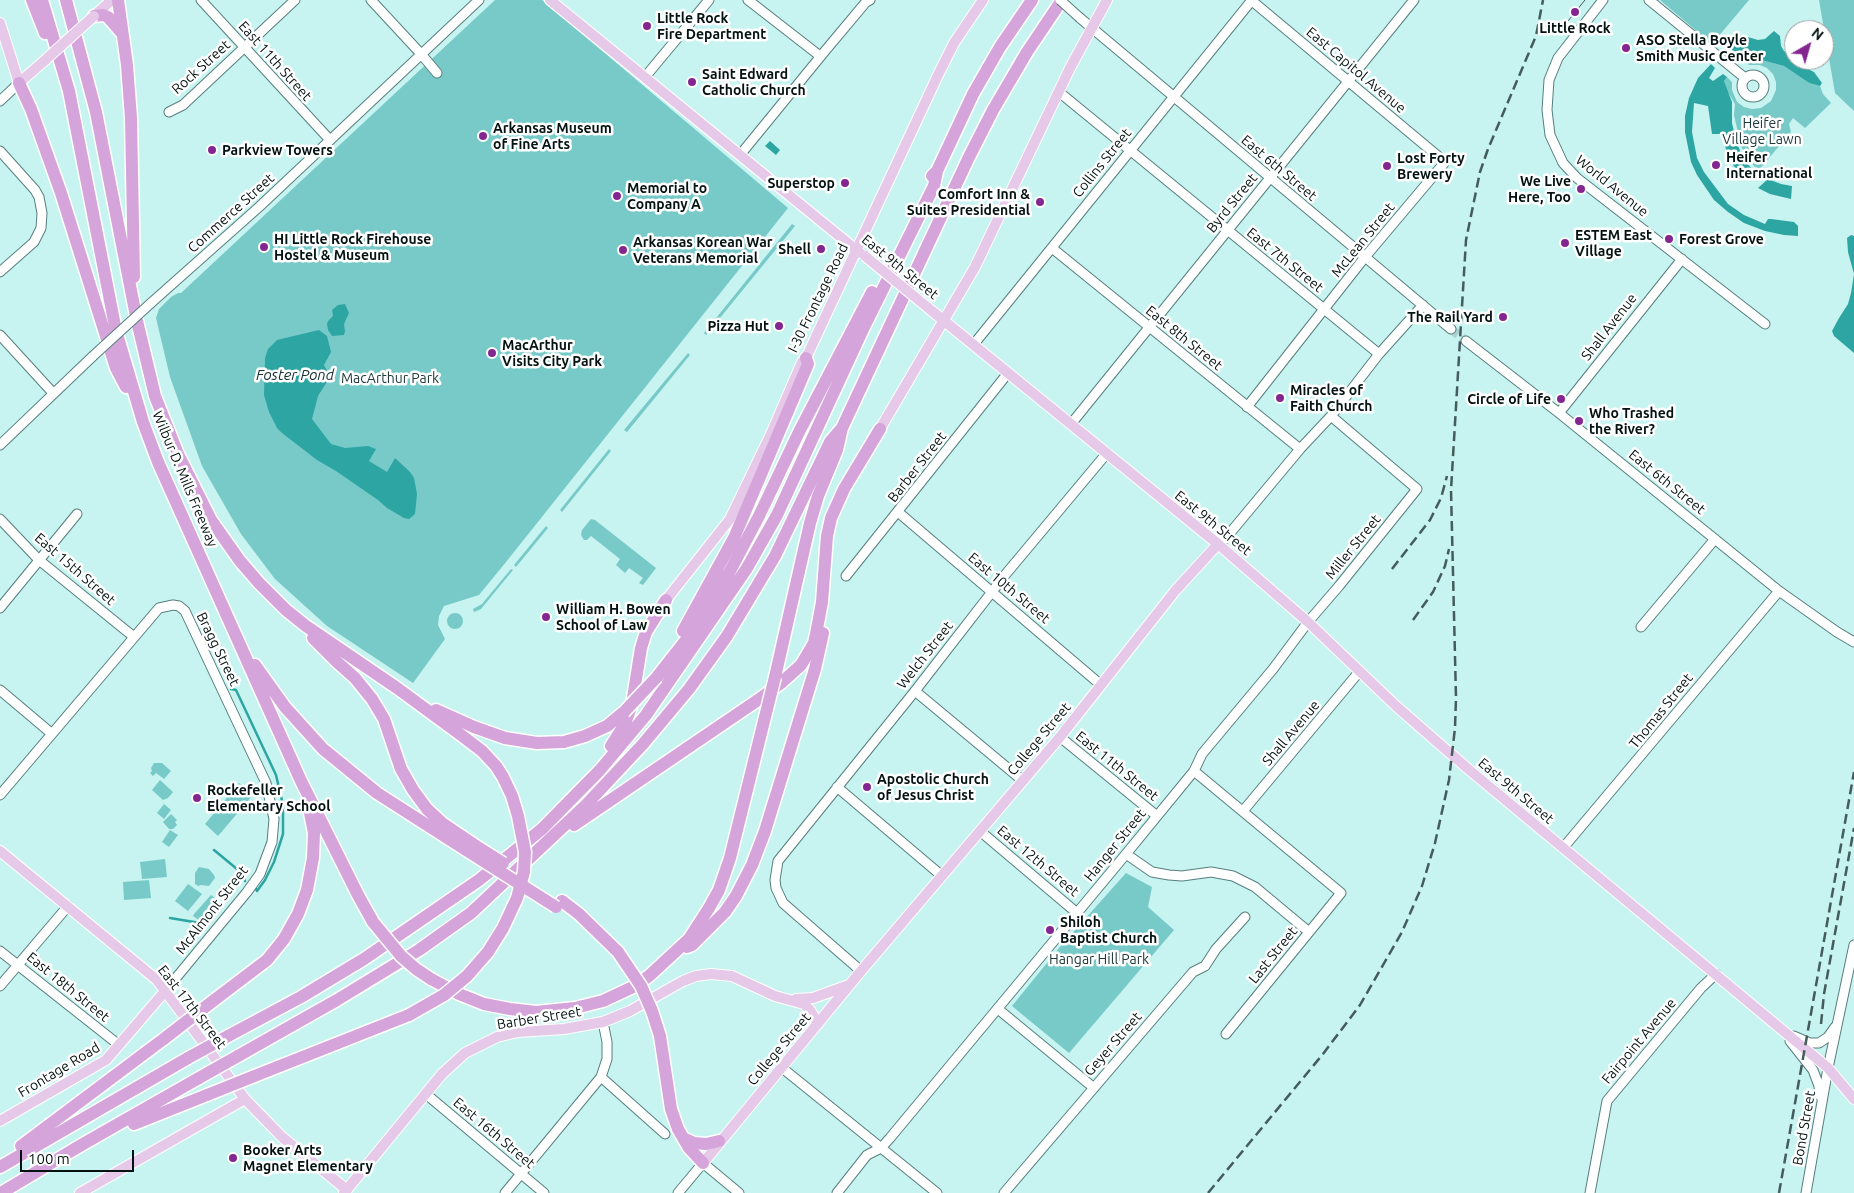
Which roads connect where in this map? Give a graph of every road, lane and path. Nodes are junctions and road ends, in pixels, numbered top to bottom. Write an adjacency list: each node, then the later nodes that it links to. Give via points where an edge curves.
1 (32, 0): 37 (highway)
2 (42, 0): 37 (highway, Wilbur D. Mills Freeway)
3 (66, 0): 53 (highway, Wilbur D. Mills Freeway, via 96,112)
4 (112, 0): 22 (main road)
5 (118, 0): 25 (highway)
6 (201, 0): 26 (street, East 11th Street)
7 (295, 0): 26 (street, Rock Street)
8 (372, 0): 27 (street)
9 (479, 0): 27 (street, Commerce Street)
10 (550, 0): 30 (main road, East 9th Street)
11 (709, 0): 30 (street)
12 (748, 0): 28 (street)
13 (870, 0): 28 (street)
14 (982, 0): 48 (main road, I-30 Frontage Road, via 954,43)
15 (1032, 0): 44 (highway, via 973,94)
16 (1061, 0): 24 (street, East 6th Street, bridge); 71 (highway, via 1027,52 973,150)
17 (1106, 0): 24 (main road)
18 (1251, 0): 32 (street, East Capitol Avenue); 35 (street, Collins Street)
19 (1414, 0): 32 (street, Byrd Street)
20 (1603, 0): 50 (street, World Avenue, via 1558,58 1549,80 1546,110 1550,135 1563,163 1577,178)
21 (1649, 0): 31 (street)
22 (94, 16): 25 (highway, via 108,17); 33 (main road, bridge)
23 (0, 23): 33 (main road)
24 (1091, 27): 34 (main road); 35 (street, East 6th Street)
25 (122, 32): 53 (highway, via 133,149)
26 (244, 47): 38 (street, Rock Street, via 183,104); 39 (street, East 11th Street)
27 (422, 55): 29 (street); 39 (street, Commerce Street)
28 (820, 56): 42 (street)
29 (437, 73)
30 (645, 77): 42 (main road, East 9th Street)
31 (1745, 78)
32 (1348, 81): 43 (street, East Capitol Avenue); 45 (street, Byrd Street)
33 (20, 83): 36 (street); 69 (highway, via 61,193 116,368)
34 (1059, 92): 41 (street, East 7th Street); 55 (main road, via 975,267)
35 (1174, 98): 41 (street, Collins Street); 45 (street, East 6th Street)
36 (0, 101)
37 (74, 110): 69 (highway, Wilbur D. Mills Freeway, via 116,331)
38 (169, 112)
39 (330, 140): 65 (street, Commerce Street, bridge)
40 (0, 151): 51 (street, via 35,190 42,220 34,242)
41 (1130, 151): 46 (street, East 7th Street); 47 (street, Collins Street)
42 (740, 155): 48 (main road, East 9th Street)
43 (1445, 162): 49 (street, McLean Street)
44 (937, 170): 95 (highway, via 927,182 730,571 690,635); 109 (highway, via 934,186 864,327 778,514 747,568 646,716 600,770)
45 (1270, 178): 46 (street, Byrd Street); 49 (street, East 6th Street)
46 (1227, 231): 54 (street, East 7th Street); 57 (street, Byrd Street)
47 (1052, 248): 57 (street, East 8th Street); 61 (street, Collins Street)
48 (856, 249): 55 (main road, East 9th Street, bridge); 63 (main road, I-30 Frontage Road)
49 (1365, 257): 52 (street, East 6th Street); 54 (street, McLean Street)
50 (1682, 259): 56 (street, World Avenue); 67 (street, Shall Avenue)
51 (0, 272)
52 (1423, 305): 58 (street, East 6th Street); 62 (street, College Street)
53 (135, 307): 88 (highway, Wilbur D. Mills Freeway, via 156,396 191,483 211,520 240,561)
54 (1325, 310): 62 (street, East 7th Street); 66 (street, McLean Street)
55 (945, 320): 61 (main road, East 9th Street); 72 (main road)
56 (1765, 324)
57 (1149, 327): 66 (street, East 8th Street); 70 (street, Byrd Street)
58 (1451, 328)
59 (0, 335): 65 (street)
60 (1466, 341): 67 (street, East 6th Street)
61 (974, 344): 64 (main road, East 9th Street)
62 (1379, 354): 68 (street, College Street)
63 (806, 358): 86 (main road, I-30 Frontage Road, via 730,519); 95 (highway, via 808,364 734,538)
64 (1008, 374): 70 (main road, East 9th Street); 76 (street, Barber Street)
65 (53, 394): 73 (street, Commerce Street)
66 (1247, 406): 74 (street, East 8th Street)
67 (1559, 413): 79 (street, East 6th Street)
68 (1331, 416): 74 (street, College Street); 89 (street, Miller Street, via 1417,489)
69 (143, 422): 93 (highway, Wilbur D. Mills Freeway)
70 (1071, 424): 75 (main road, East 9th Street)
71 (842, 428): 112 (highway, via 830,442 775,556 705,668 643,744); 123 (highway, bridge, via 808,531 768,709 725,874 709,908)
72 (880, 429): 82 (highway, via 837,503 829,526)
73 (0, 445)
74 (1300, 450): 80 (street, College Street)
75 (1107, 453): 80 (main road, East 9th Street); 85 (street, Welch Street)
76 (898, 512): 83 (street, Barber Street); 85 (street, East 10th Street)
77 (77, 514): 81 (street)
78 (0, 519): 81 (street, East 15th Street)
79 (1715, 539): 84 (street, East 6th Street); 90 (street)
80 (1218, 544): 89 (main road, East 9th Street); 96 (main road, College Street, via 1175,590)
81 (39, 560): 87 (street); 91 (street, East 15th Street)
82 (824, 565): 112 (highway, via 822,602 814,642 808,655 792,673 758,700); 123 (highway, via 824,621 818,655 765,831 736,896 715,924 692,945)
83 (846, 576)
84 (1779, 591): 92 (street, East 6th Street); 114 (street, Thomas Street)
85 (992, 592): 96 (street, East 10th Street); 99 (street, Welch Street)
86 (666, 600): 109 (highway, via 640,648 632,704 624,724 607,752)
87 (0, 608)
88 (286, 610): 97 (highway, Wilbur D. Mills Freeway); 113 (highway, via 372,699 384,719 401,769 413,790 427,809)
89 (1308, 622): 94 (main road, East 9th Street); 102 (street, Hanger Street, via 1202,754)
90 (1641, 627)
91 (134, 637): 100 (street, Bragg Street); 111 (street, Bragg Street, via 159,608 173,605 185,611 266,783 274,819)
92 (1854, 642)
93 (242, 647): 104 (highway, Wilbur D. Mills Freeway); 113 (highway, via 284,707 323,749 376,792)
94 (1360, 672): 107 (street, Shall Avenue); 114 (main road, East 9th Street, via 1462,764)
95 (657, 677): 97 (highway, bridge, via 607,726 564,742 536,743 505,738 442,713)
96 (1101, 684): 101 (main road, College Street)
97 (397, 688): 153 (highway, bridge, via 482,751 496,766 512,796 525,852 524,872 517,898 488,952 444,995 409,1015)
98 (0, 690): 100 (street)
99 (915, 691): 103 (street); 105 (street, Welch Street)
100 (51, 733): 106 (street, Bragg Street)
101 (1060, 737): 103 (main road, College Street); 108 (street, East 11th Street)
102 (1194, 771): 107 (street); 108 (street, Hanger Street)
103 (1022, 780): 110 (main road, College Street)
104 (302, 781): 123 (highway, bridge, via 373,922 416,969 459,994 492,1006 536,1012 575,1008 603,1001 633,987); 155 (highway, bridge, via 314,833 313,858 307,890 284,939 267,960)
105 (837, 788): 117 (street); 126 (street, Welch Street, via 782,854 775,880 779,896 786,906)
106 (0, 794)
107 (1243, 812): 121 (street, Last Street, via 1341,893)
108 (1157, 816): 116 (street, Hanger Street)
109 (542, 829): 157 (highway, bridge, via 479,880 364,959)
110 (980, 831): 117 (main road, College Street); 119 (street, East 12th Street)
111 (272, 842): 130 (street, McAlmont Street, via 265,864 247,892)
112 (545, 845): 153 (highway, bridge, via 471,913 418,950 337,1000)
113 (470, 847): 151 (highway, bridge, via 579,914 618,952 641,986 652,1011 660,1036 671,1109)
114 (1563, 848): 127 (main road, East 9th Street)
115 (0, 851): 118 (main road, East 17th Street)
116 (1126, 854): 119 (street, Hanger Street); 121 (street, via 1152,872 1169,876 1211,872 1233,876 1255,887)
117 (942, 876): 126 (main road, College Street)
118 (68, 906): 125 (street); 130 (main road, East 17th Street, via 142,966)
119 (1077, 913): 133 (street, Hanger Street)
120 (1245, 917): 144 (street, Geyer Street, via 1205,966 1193,972)
121 (1309, 932): 139 (street, Last Street)
122 (1854, 945): 136 (street)
123 (679, 949)
124 (0, 951): 125 (street, East 18th Street)
125 (19, 965): 129 (street); 140 (street, East 18th Street)
126 (861, 971): 128 (main road, College Street)
127 (1716, 974): 138 (main road, East 9th Street); 169 (street, Fairpoint Avenue, via 1606,1101)
128 (850, 985): 131 (main road, Barber Street); 134 (main road, College Street)
129 (0, 986)
130 (166, 990): 140 (main road, Frontage Road); 147 (main road, East 17th Street)
131 (813, 998): 132 (main road, Barber Street); 134 (main road)
132 (789, 999): 135 (main road, Barber Street, via 732,976 703,975 676,984 630,1011); 137 (main road, Barber Street, via 808,1008)
133 (998, 1009): 144 (street); 154 (street, Hanger Street)
134 (828, 1012): 137 (main road, College Street)
135 (603, 1022): 143 (street, via 607,1059); 145 (main road, Barber Street, via 518,1032 488,1041 453,1063)
136 (1838, 1022): 138 (street, via 1828,1038 1814,1044); 142 (street, Bond Street)
137 (818, 1024): 141 (main road, College Street)
138 (1775, 1024): 142 (main road, East 9th Street); 149 (street, via 1810,1063 1817,1077)
139 (1226, 1034)
140 (119, 1045): 148 (main road, Frontage Road, via 106,1060)
141 (781, 1067): 152 (main road, College Street); 154 (street)
142 (1828, 1068): 146 (main road, East 9th Street); 149 (street, Bond Street)
143 (601, 1078): 150 (street); 158 (street)
144 (1094, 1088): 168 (street, Geyer Street)
145 (426, 1094): 158 (street, East 16th Street); 159 (main road, Barber Street)
146 (1854, 1098)
147 (244, 1099): 159 (main road, East 17th Street, via 282,1137); 161 (main road)
148 (2, 1117)
149 (1819, 1120): 170 (street, Bond Street)
150 (665, 1134)
151 (683, 1138): 152 (highway, via 706,1144); 156 (highway)
152 (720, 1141): 156 (main road, College Street)
153 (83, 1144): 160 (highway)
154 (881, 1148): 166 (street, Hanger Street, via 867,1156); 167 (street)
155 (0, 1162)
156 (703, 1163): 164 (street, College Street); 165 (street)
157 (0, 1167)
158 (521, 1174): 162 (street); 163 (street, East 16th Street)
159 (347, 1192)
160 (2, 1193)
161 (80, 1193)
162 (505, 1193)
163 (544, 1193)
164 (678, 1193)
165 (739, 1193)
166 (837, 1193)
167 (937, 1193)
168 (1004, 1193)
169 (1590, 1193)
170 (1806, 1193)

